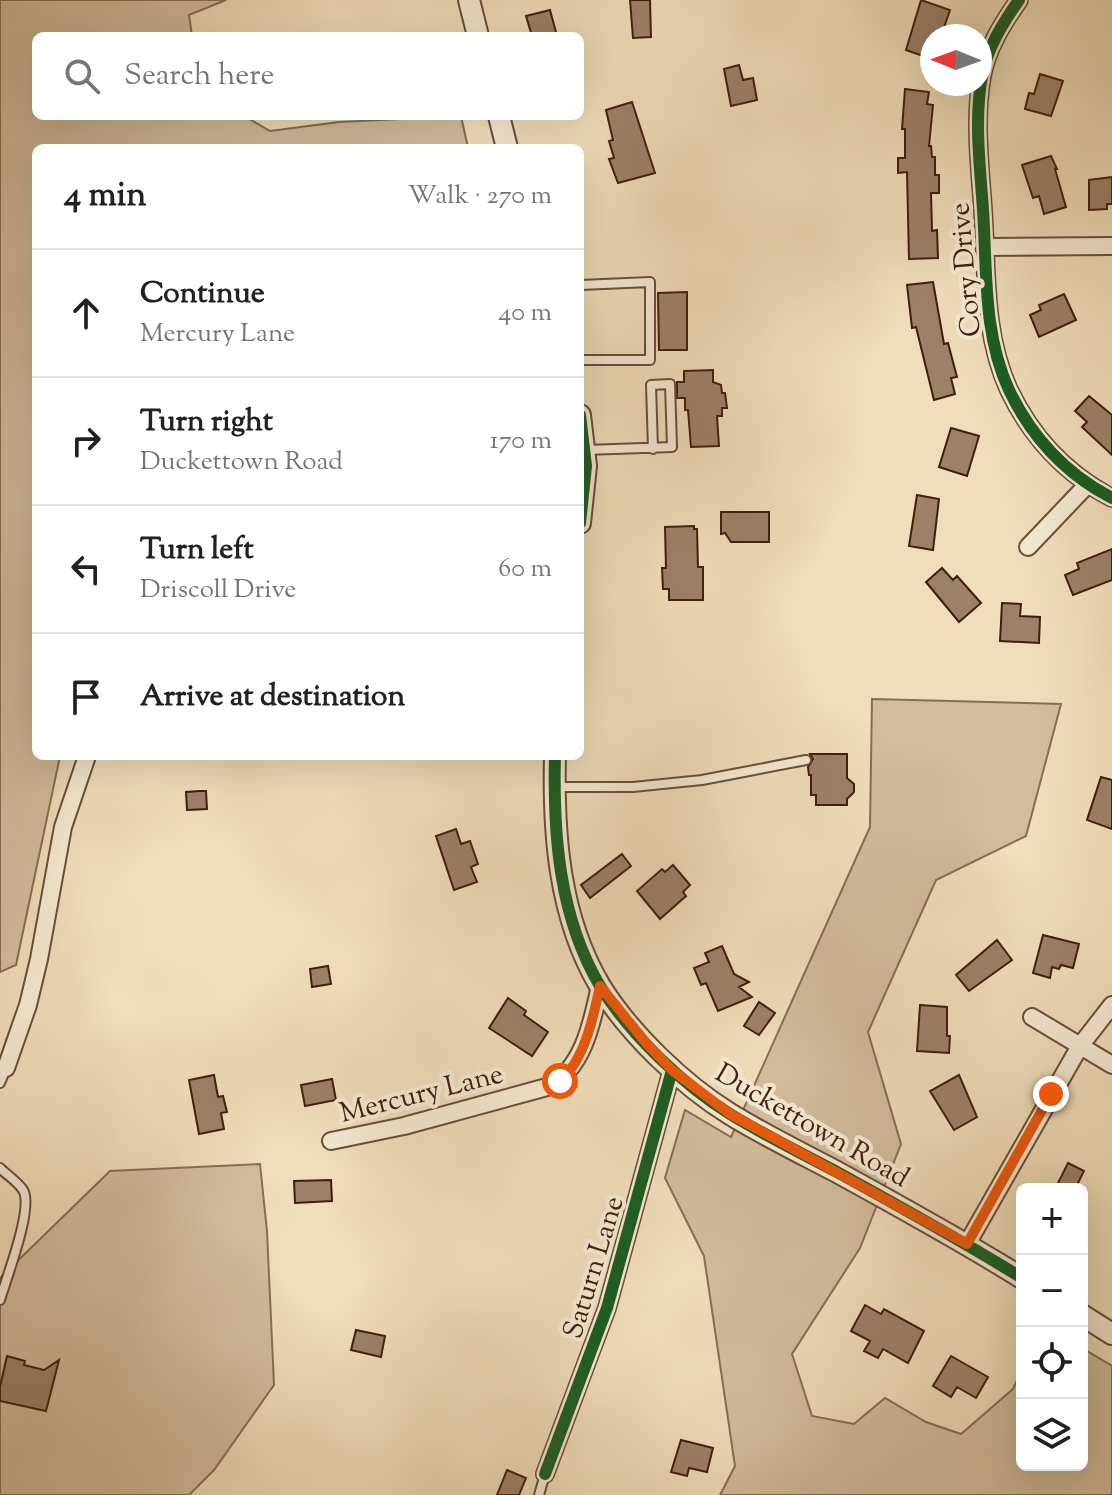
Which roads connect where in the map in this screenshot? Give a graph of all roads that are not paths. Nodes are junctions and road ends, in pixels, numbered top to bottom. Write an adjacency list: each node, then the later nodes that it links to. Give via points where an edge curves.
1 (469, 0): 3 (street)
2 (1019, 0): 7 (street, Cory Drive, via 990,49 982,76 978,119)
3 (477, 32)
4 (500, 120): 5 (street)
5 (506, 144)
6 (1112, 246): 7 (street)
7 (985, 247): 12 (street, Cory Drive, via 992,329 1008,388 1041,443)
8 (584, 285): 9 (lane, via 650,282 650,360)
9 (584, 360)
10 (653, 449): 10 (lane, via 672,447 670,384 651,385); 11 (lane)
11 (584, 450): 13 (street)
12 (1088, 484): 14 (street, Cory Drive); 15 (street)
13 (584, 485)
14 (1112, 498)
15 (1028, 547)
16 (86, 760): 26 (street, via 63,827 35,974)
17 (555, 760): 19 (street, Duckettown Road)
18 (806, 760): 19 (lane, via 702,780)
19 (554, 787): 20 (street, Duckettown Road, via 563,887)
20 (600, 986): 25 (street, Duckettown Road); 27 (street, Mercury Lane, via 578,1058 560,1081)
21 (1112, 1005): 23 (street)
22 (1032, 1017): 23 (street)
23 (1080, 1046): 24 (street); 29 (street)
24 (1112, 1065)
25 (672, 1070): 29 (street, Duckettown Road, via 730,1114); 34 (street, Saturn Lane, via 607,1308)
26 (3, 1076)
27 (331, 1141)
28 (0, 1168): 31 (lane, via 23,1189 25,1205)
29 (967, 1244): 30 (street, Duckettown Road)
30 (1016, 1274)
31 (0, 1300)
32 (1088, 1319): 33 (street)
33 (1112, 1334)
34 (545, 1474): 35 (lane)
35 (539, 1495)

